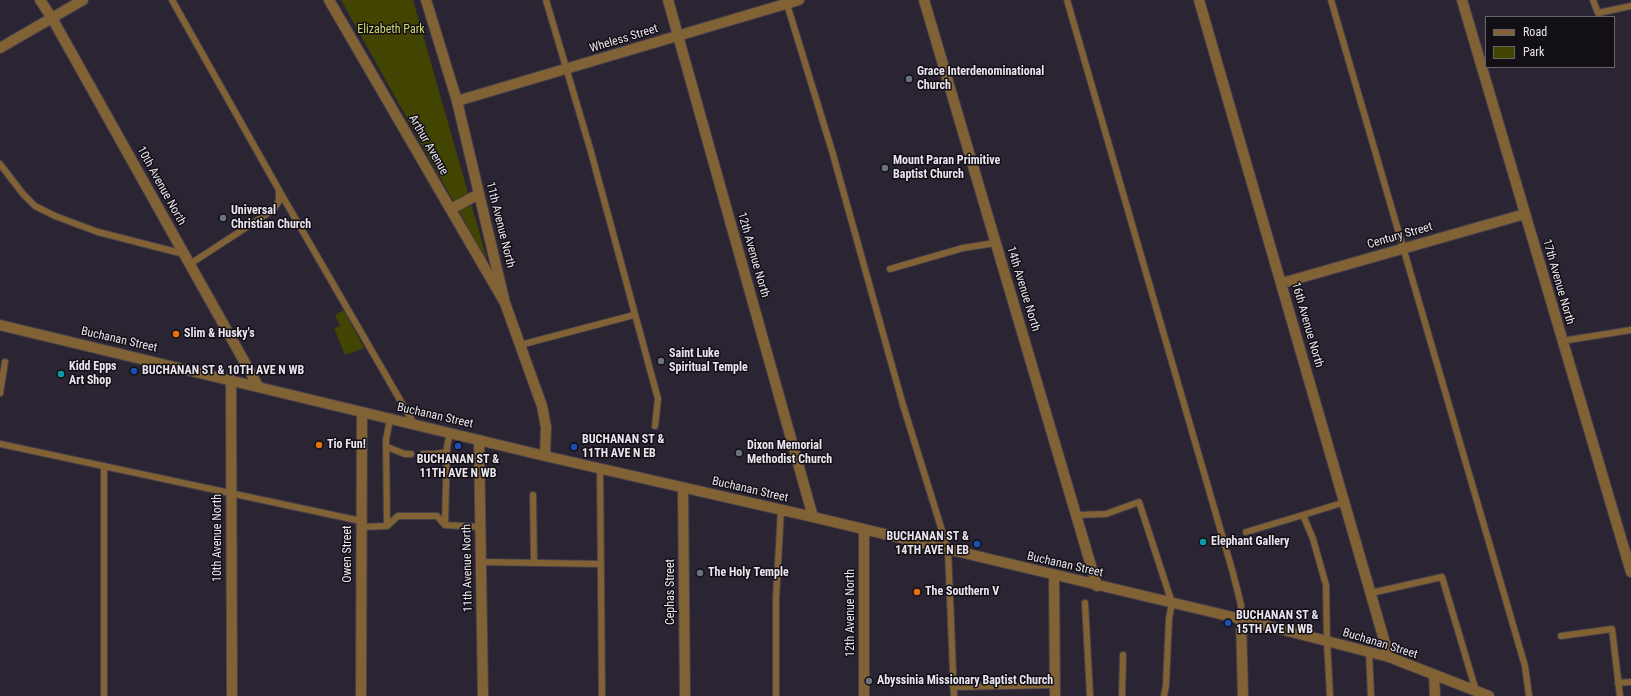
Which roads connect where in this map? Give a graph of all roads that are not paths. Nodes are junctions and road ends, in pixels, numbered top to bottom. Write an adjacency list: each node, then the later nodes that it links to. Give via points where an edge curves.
1 (40, 0): 17 (street, 10th Avenue North)
2 (82, 0): 17 (street)
3 (172, 0): 23 (lane)
4 (329, 0): 25 (street, Arthur Avenue)
5 (426, 0): 21 (street, 11th Avenue North)
6 (546, 0): 20 (lane)
7 (668, 0): 18 (street, 12th Avenue North)
8 (799, 0): 15 (street, Wheless Street)
9 (924, 0): 27 (street, 14th Avenue North)
10 (1067, 0): 81 (lane, via 1234,573 1241,605)
11 (1199, 0): 32 (street, 16th Avenue North)
12 (1331, 0): 28 (lane)
13 (1462, 0): 26 (street, 17th Avenue North)
14 (1593, 0): 16 (lane, via 1598,13)
15 (787, 2): 18 (street, Wheless Street); 71 (lane, via 832,151 903,405)
16 (1631, 6)
17 (52, 18): 19 (street); 29 (street, 10th Avenue North)
18 (679, 36): 20 (street, Wheless Street); 64 (street, 12th Avenue North)
19 (0, 48)
20 (566, 70): 21 (street, Wheless Street); 34 (lane, via 592,152)
21 (457, 101): 24 (street, 11th Avenue North)
22 (0, 164): 29 (lane, via 35,206 54,216 98,232)
23 (279, 190): 30 (lane, via 279,201 273,210); 45 (lane)
24 (479, 194): 25 (street); 33 (street, 11th Avenue North)
25 (451, 209): 33 (street, Arthur Avenue)
26 (1525, 214): 28 (street, Century Street); 37 (street, 17th Avenue North)
27 (995, 243): 31 (lane, via 963,248); 62 (street, 14th Avenue North)
28 (1404, 248): 32 (street, Century Street); 111 (lane, via 1525,666)
29 (184, 254): 30 (street, 10th Avenue North)
30 (190, 264): 41 (street, 10th Avenue North)
31 (890, 269)
32 (1282, 283): 60 (street, 16th Avenue North)
33 (505, 303): 38 (street, 11th Avenue North)
34 (634, 315): 38 (lane); 46 (lane, via 658,399)
35 (0, 325): 40 (street, Buchanan Street)
36 (1631, 330): 37 (lane)
37 (1562, 341): 75 (street, 17th Avenue North)
38 (520, 345): 54 (street, 11th Avenue North, via 542,406 546,428)
39 (5, 362): 42 (lane)
40 (232, 380): 41 (street, Buchanan Street); 58 (street, 10th Avenue North)
41 (258, 386): 43 (street, Buchanan Street)
42 (0, 393)
43 (362, 412): 44 (street, Buchanan Street); 65 (street, Owen Street)
44 (390, 418): 45 (street, Buchanan Street); 50 (lane)
45 (414, 424): 47 (street, Buchanan Street)
46 (655, 426)
47 (450, 433): 48 (street, Buchanan Street); 51 (lane)
48 (479, 440): 54 (street, Buchanan Street); 68 (street, 11th Avenue North)
49 (0, 444): 55 (lane)
50 (386, 447): 52 (lane); 67 (lane)
51 (447, 452): 53 (lane); 66 (lane)
52 (411, 454)
53 (424, 454)
54 (545, 456): 56 (street, Buchanan Street)
55 (104, 466): 58 (lane); 93 (lane)
56 (600, 468): 57 (street, Buchanan Street); 74 (lane)
57 (683, 488): 61 (street, Buchanan Street); 98 (street, Cephas Street)
58 (231, 493): 65 (lane); 94 (street, 10th Avenue North)
59 (533, 495): 73 (lane)
60 (1345, 502): 63 (lane); 78 (street, 16th Avenue North)
61 (781, 510): 64 (street, Buchanan Street); 99 (lane, via 776,598)
62 (1076, 515): 77 (street, 14th Avenue North); 80 (lane, via 1106,514 1139,502)
63 (1303, 516): 70 (lane); 83 (lane, via 1313,539 1326,585)
64 (813, 517): 69 (street, Buchanan Street)
65 (361, 524): 67 (lane); 95 (street, Owen Street)
66 (445, 525): 67 (lane, via 437,516 398,516); 68 (lane)
67 (387, 526)
68 (480, 527): 72 (street, 11th Avenue North)
69 (864, 530): 71 (street, Buchanan Street); 100 (street, 12th Avenue North)
70 (1246, 532)
71 (948, 550): 76 (street, Buchanan Street); 91 (lane)
72 (481, 562): 73 (lane); 96 (street, 11th Avenue North)
73 (534, 563): 74 (lane)
74 (600, 564): 97 (lane)
75 (1631, 572)
76 (1054, 575): 77 (street, Buchanan Street); 90 (street)
77 (1097, 586): 80 (street, Buchanan Street)
78 (1371, 593): 86 (street, 16th Avenue North); 92 (lane, via 1442,577)
79 (1085, 602): 103 (lane)
80 (1172, 603): 81 (street, Buchanan Street); 105 (lane)
81 (1240, 619): 83 (street, Buchanan Street); 106 (street)
82 (1561, 636): 89 (lane, via 1612,629)
83 (1326, 641): 84 (street, Buchanan Street); 107 (lane)
84 (1369, 652): 86 (street, Buchanan Street); 108 (lane)
85 (1123, 655): 104 (lane)
86 (1389, 658): 87 (street, Buchanan Street)
87 (1434, 675): 92 (street, Buchanan Street); 109 (street)
88 (1631, 682): 89 (lane)
89 (1618, 683): 112 (lane)
90 (1055, 685): 91 (lane); 102 (street)
91 (953, 687): 101 (lane)
92 (1476, 691): 110 (street, Buchanan Street)
93 (104, 696)
94 (232, 696)
95 (361, 696)
96 (483, 696)
97 (602, 696)
98 (685, 696)
99 (776, 696)
100 (864, 696)
101 (954, 696)
102 (1055, 696)
103 (1090, 696)
104 (1122, 696)
105 (1164, 696)
106 (1242, 696)
107 (1330, 696)
108 (1371, 696)
109 (1435, 696)
110 (1489, 696)
111 (1529, 696)
112 (1620, 696)

